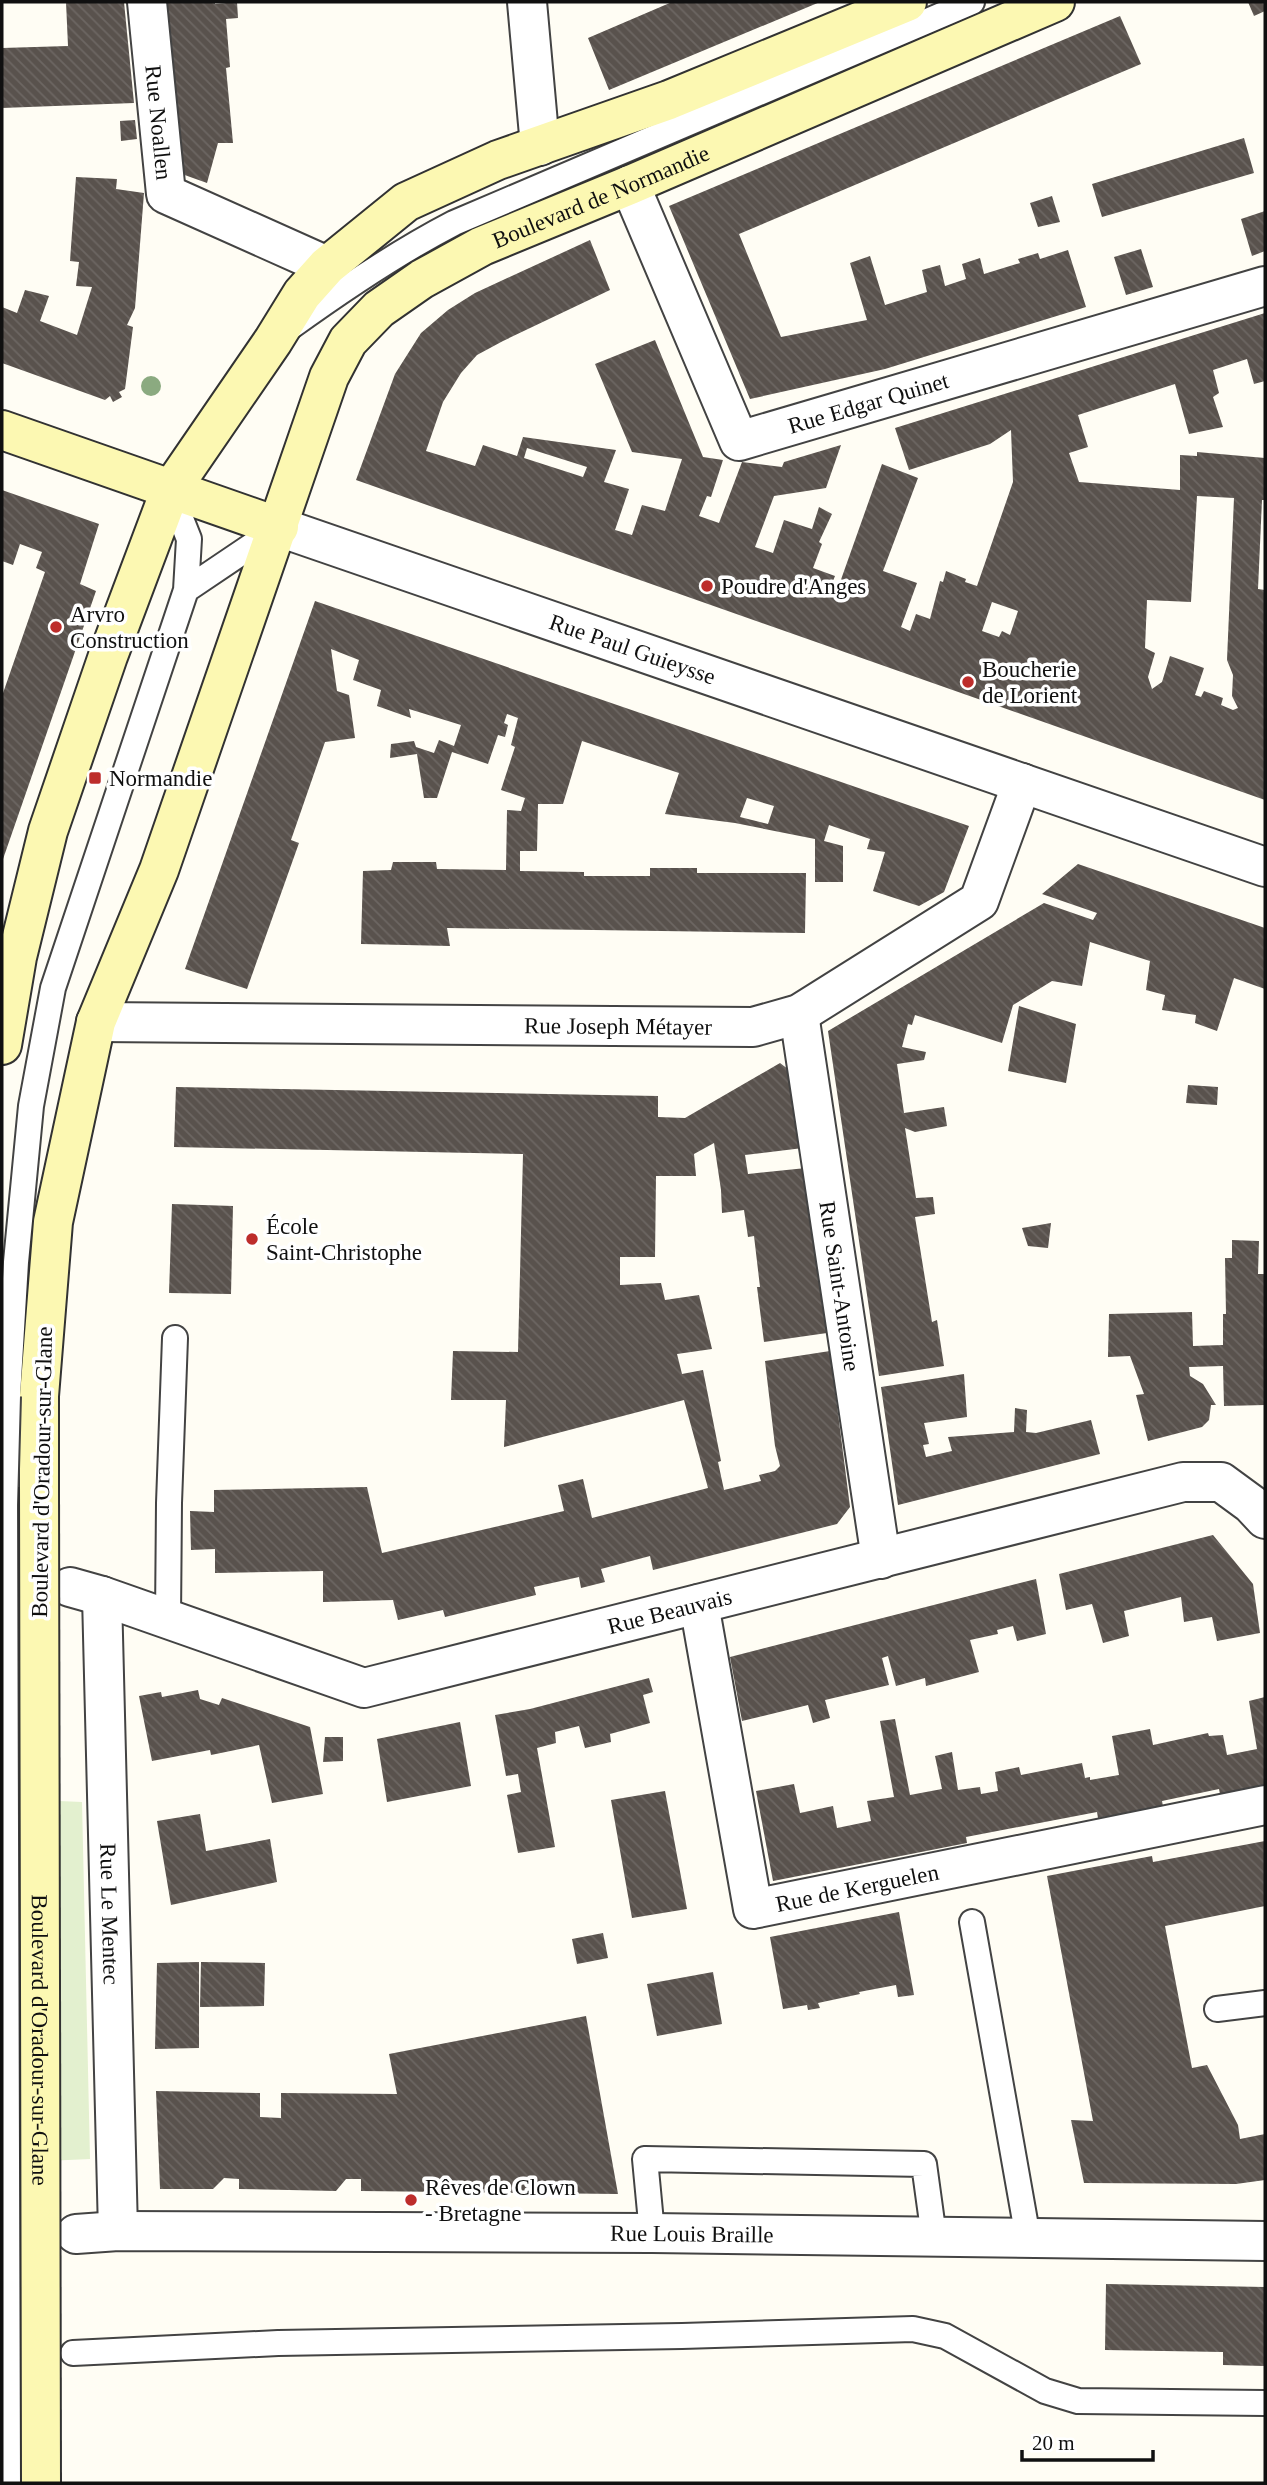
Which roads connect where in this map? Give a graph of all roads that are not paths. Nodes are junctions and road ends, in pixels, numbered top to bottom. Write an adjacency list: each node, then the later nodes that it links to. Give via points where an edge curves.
1 (148, 2): 8 (street, Rue Noallen, via 166,194)
2 (527, 2): 6 (street)
3 (907, 2): 6 (main road, via 669,100)
4 (972, 2): 10 (lane, via 454,223 361,276)
5 (1055, 2): 7 (main road, Boulevard de Normandie)
6 (540, 146): 8 (main road, via 407,202)
7 (630, 185): 9 (street, Rue Edgar Quinet, via 739,441); 13 (main road, Boulevard de Normandie, via 482,246 379,309 348,341 329,377)
8 (327, 265): 10 (main road, via 302,294)
9 (1265, 286)
10 (273, 341): 12 (main road)
11 (2, 430): 12 (main road, Rue Paul Guieysse)
12 (170, 491): 13 (main road, Rue Paul Guieysse); 14 (lane, Boulevard d'Oradour-sur-Glane, via 189,539); 17 (main road, via 48,831)
13 (279, 527): 14 (lane); 15 (street, Rue Paul Guieysse); 19 (main road, Boulevard d'Oradour-sur-Glane, via 159,870)
14 (186, 590): 22 (lane, Boulevard d'Oradour-sur-Glane, via 53,988 32,1106 16,1262)
15 (1022, 783): 16 (street, Rue Paul Guieysse); 18 (street, Rue Joseph Métayer, via 979,901)
16 (1265, 867)
17 (5, 1000): 20 (main road)
18 (799, 1014): 19 (street, Rue Joseph Métayer, via 753,1027); 24 (street, Rue Saint-Antoine)
19 (96, 1023): 22 (main road, Boulevard d'Oradour-sur-Glane, via 53,1222)
20 (2, 1045)
21 (175, 1338): 27 (lane)
22 (24, 1396): 40 (lane, Boulevard d'Oradour-sur-Glane, bridge, via 5,1505); 41 (main road, Boulevard d'Oradour-sur-Glane, bridge)
23 (1265, 1519): 24 (street, Rue Beauvais, via 1221,1482 1183,1482)
24 (881, 1559): 26 (street, Rue Beauvais)
25 (86, 1592): 27 (street, Rue Beauvais); 32 (street, Rue Le Mentec)
26 (699, 1604): 27 (street, Rue Beauvais, via 364,1688); 28 (street, Rue de Kerguelen, via 753,1909)
27 (168, 1619)
28 (1265, 1805)
29 (972, 1922): 36 (lane)
30 (1265, 2003): 31 (lane)
31 (1217, 2009)
32 (118, 2231): 33 (street, Rue Louis Braille); 34 (street, Rue Louis Braille)
33 (652, 2233): 35 (street, Rue Louis Braille); 35 (lane, via 645,2159 924,2164)
34 (76, 2234)
35 (934, 2237): 36 (street, Rue Louis Braille)
36 (1028, 2238): 37 (street, Rue Louis Braille)
37 (1265, 2241)
38 (73, 2353): 39 (lane, via 278,2343 914,2329 944,2336 1045,2391 1078,2401)
39 (1265, 2403)
40 (8, 2483)
41 (41, 2483)

